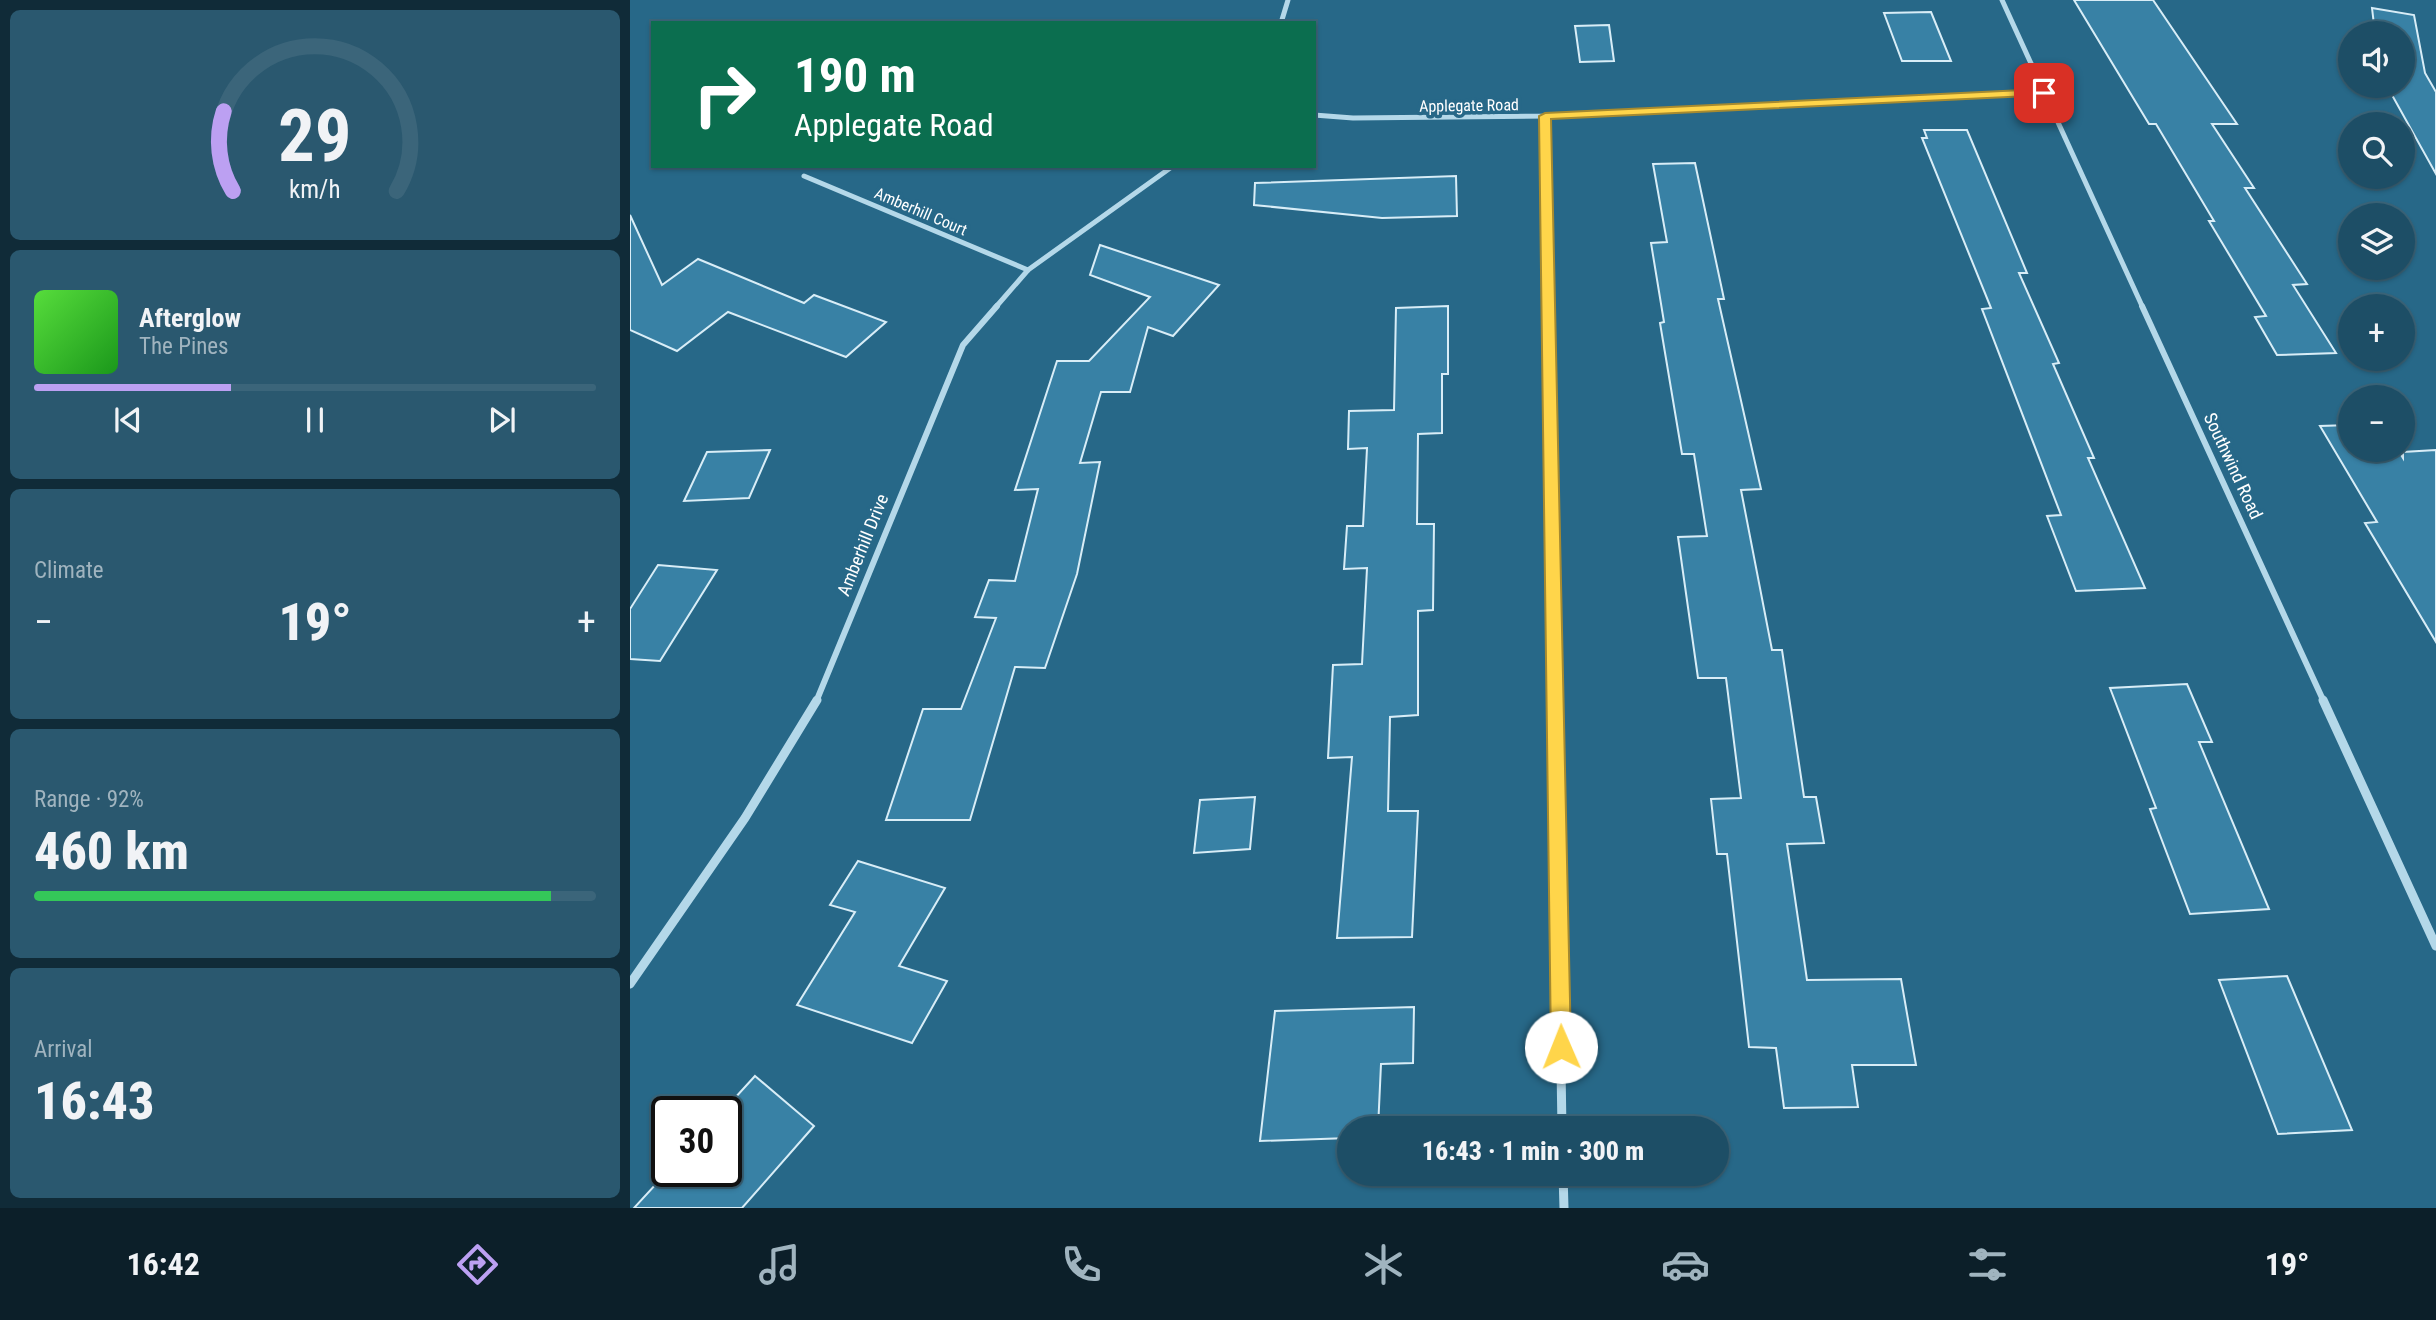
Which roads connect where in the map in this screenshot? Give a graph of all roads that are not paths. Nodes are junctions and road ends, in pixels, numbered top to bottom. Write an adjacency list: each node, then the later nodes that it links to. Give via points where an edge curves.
1 (1288, 0): 3 (street)
2 (2002, 0): 4 (street, Southwind Road)
3 (1282, 21)
4 (2044, 93): 6 (street, Applegate Road); 10 (street, Southwind Road)
5 (1316, 115): 6 (street, Applegate Road)
6 (1545, 116): 12 (street)
7 (1170, 168): 9 (street, Amberhill Drive)
8 (804, 176): 9 (street, Amberhill Court)
9 (1028, 270): 11 (street, Amberhill Drive, via 963,345 814,707 745,818)
10 (2436, 946)
11 (630, 984)
12 (1562, 1116)
13 (1563, 1186): 14 (street)
14 (1564, 1208)

